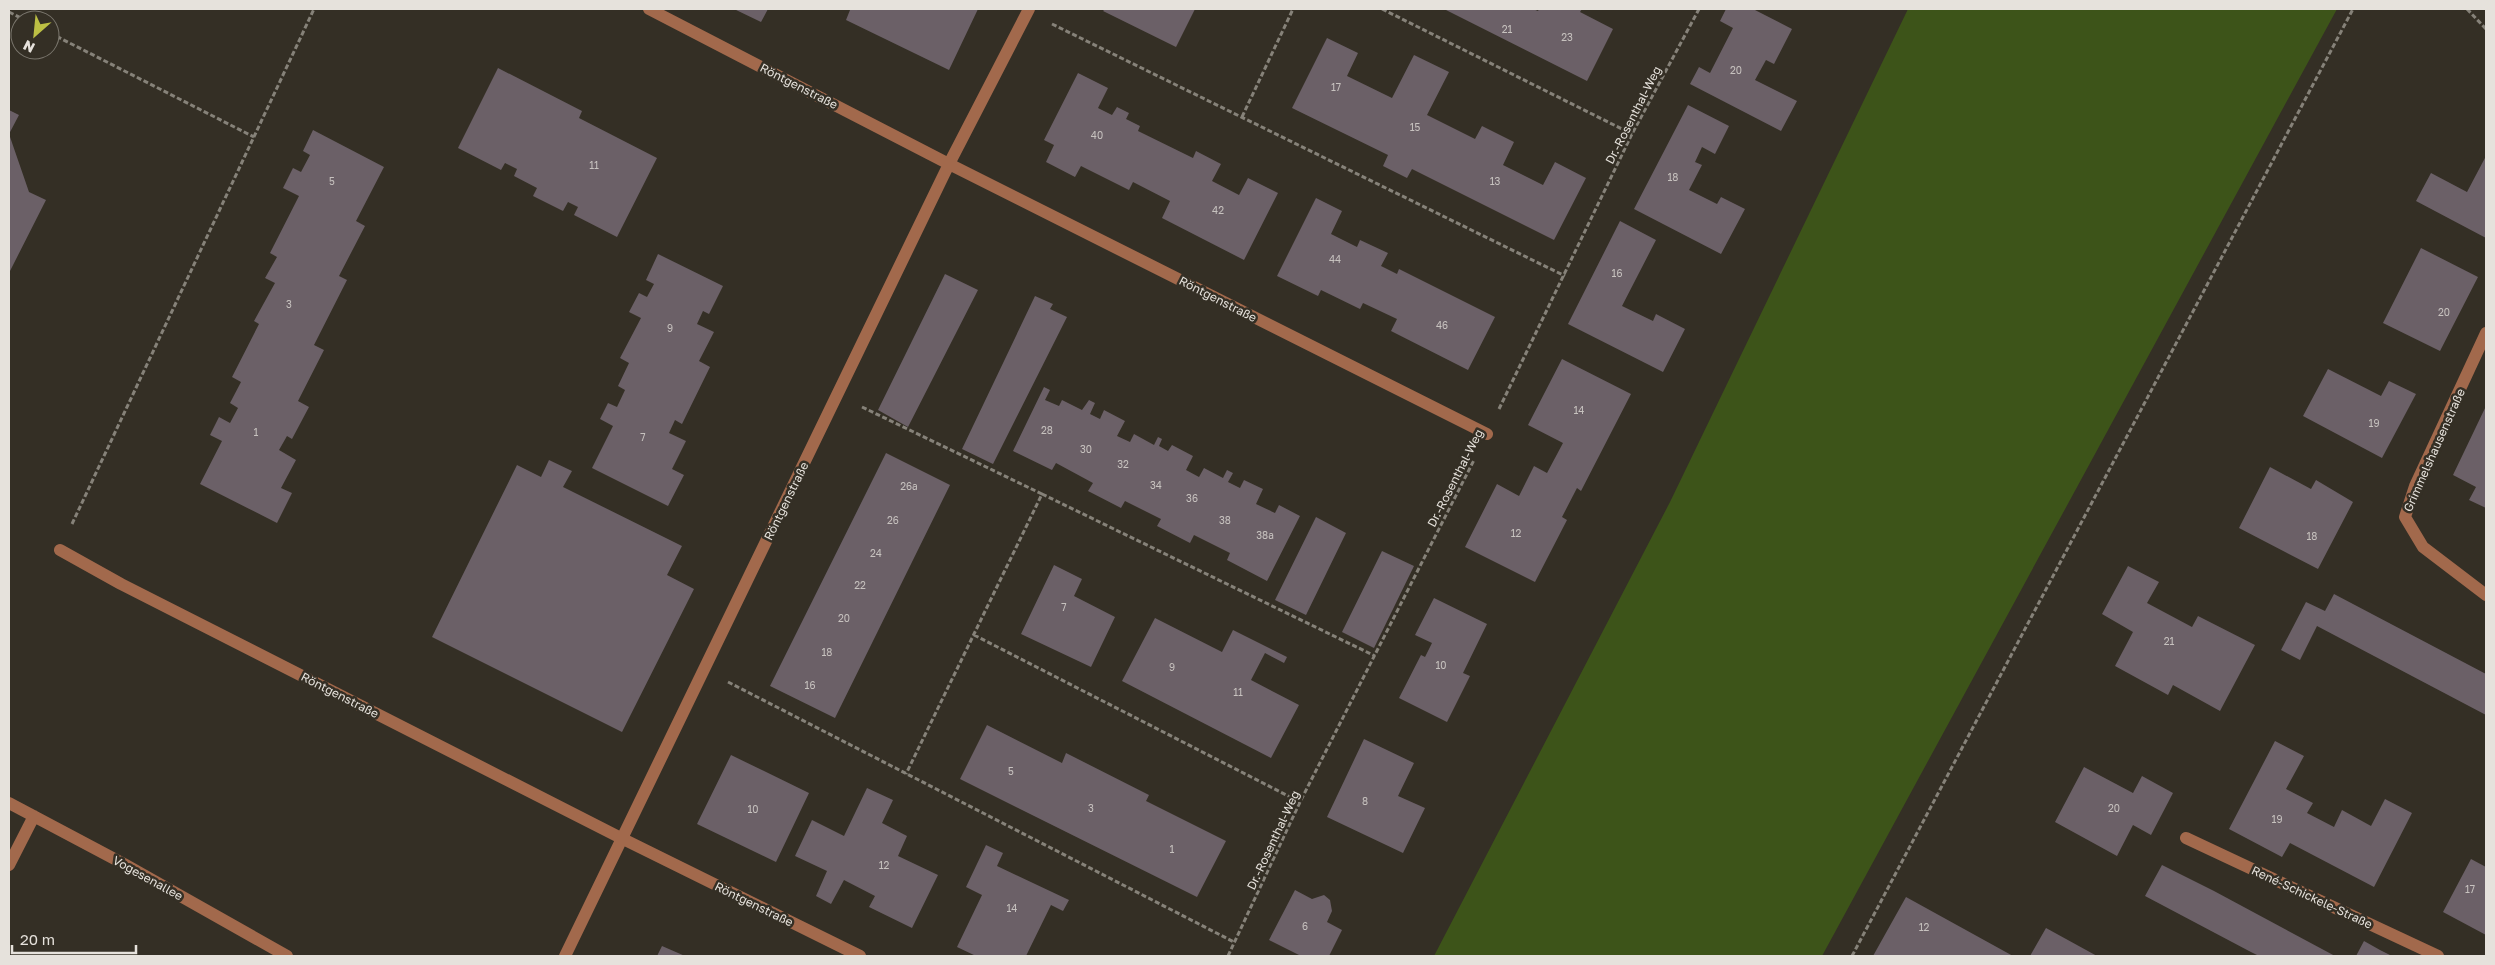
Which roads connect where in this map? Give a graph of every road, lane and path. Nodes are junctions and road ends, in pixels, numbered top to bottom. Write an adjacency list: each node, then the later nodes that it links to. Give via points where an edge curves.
1 (314, 9): 13 (path)
2 (649, 9): 14 (street, Röntgenstraße)
3 (1293, 9): 11 (path)
4 (1382, 9): 12 (path)
5 (1699, 9): 12 (path, Dr.-Rosenthal-Weg)
6 (2353, 9): 37 (path)
7 (2467, 9): 9 (path)
8 (1029, 10): 11 (path); 14 (street, Röntgenstraße)
9 (2486, 29)
10 (60, 38): 13 (path)
11 (1242, 117): 15 (path)
12 (1632, 134): 15 (path, Dr.-Rosenthal-Weg)
13 (254, 137): 20 (path)
14 (950, 164): 17 (street, Röntgenstraße); 18 (street, Röntgenstraße)
15 (1565, 276): 18 (path, Dr.-Rosenthal-Weg)
16 (2486, 333): 21 (street, Grimmelshausenstraße, via 2415,486 2405,517 2423,547)
17 (837, 396): 19 (path); 24 (street, Röntgenstraße)
18 (1486, 434): 23 (path, Dr.-Rosenthal-Weg)
19 (1042, 494): 22 (path); 23 (path)
20 (60, 550): 29 (street, Röntgenstraße)
21 (2486, 595)
22 (974, 635): 25 (path); 26 (path)
23 (1375, 656): 26 (path, Dr.-Rosenthal-Weg)
24 (704, 669): 25 (path); 29 (street, Röntgenstraße)
25 (906, 774): 32 (path)
26 (1300, 802): 32 (path, Dr.-Rosenthal-Weg)
27 (9, 803): 28 (street, Vogesenallee)
28 (34, 816): 31 (street); 33 (street, Vogesenallee)
29 (621, 838): 34 (street, Röntgenstraße); 35 (street, Röntgenstraße)
30 (2186, 838): 38 (street, René-Schickele-Straße)
31 (9, 865)
32 (1234, 942): 36 (path, Dr.-Rosenthal-Weg)
33 (287, 956)
34 (565, 956)
35 (860, 956)
36 (1228, 956)
37 (1852, 956)
38 (2438, 956)

